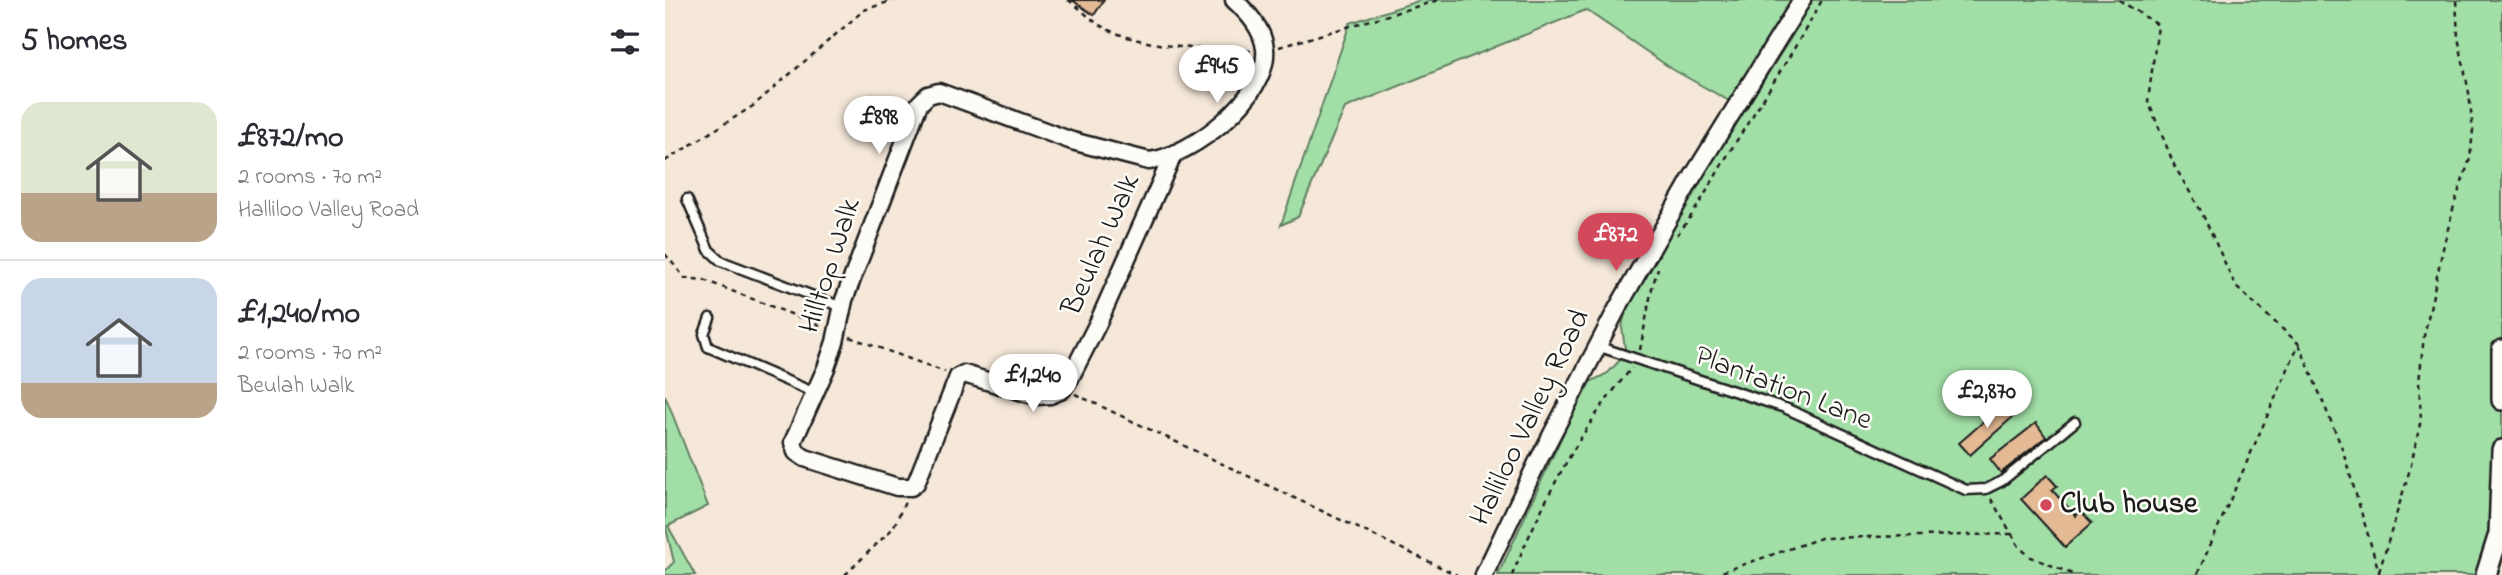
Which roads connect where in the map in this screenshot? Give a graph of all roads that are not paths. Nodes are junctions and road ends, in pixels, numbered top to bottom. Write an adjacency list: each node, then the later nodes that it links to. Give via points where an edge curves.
1 (1234, 0): 3 (street, via 1258,28 1264,64 1235,113)
2 (1802, 0): 7 (street, Halliloo Valley Road, via 1693,176)
3 (1173, 155): 5 (street, Hilltop Walk, via 1149,161 1072,141 939,92 928,96 919,104); 13 (street, Beulah Walk, via 1098,323 1062,390 1036,396 964,374 958,377 911,487 897,487)
4 (687, 199): 5 (lane, via 709,250 721,261)
5 (842, 307): 9 (street, Hilltop Walk)
6 (710, 318): 9 (lane, via 704,334 708,347)
7 (1597, 346): 11 (lane, Plantation Lane, via 1785,408 1966,490 1986,489 2002,481); 14 (street, Halliloo Valley Road)
8 (2502, 350): 10 (street)
9 (815, 393): 13 (street, Hilltop Walk, via 793,442 796,452)
10 (2502, 400)
11 (2075, 422)
12 (2502, 450): 15 (street, via 2499,534)
13 (805, 458)
14 (1484, 575)
15 (2486, 575)

